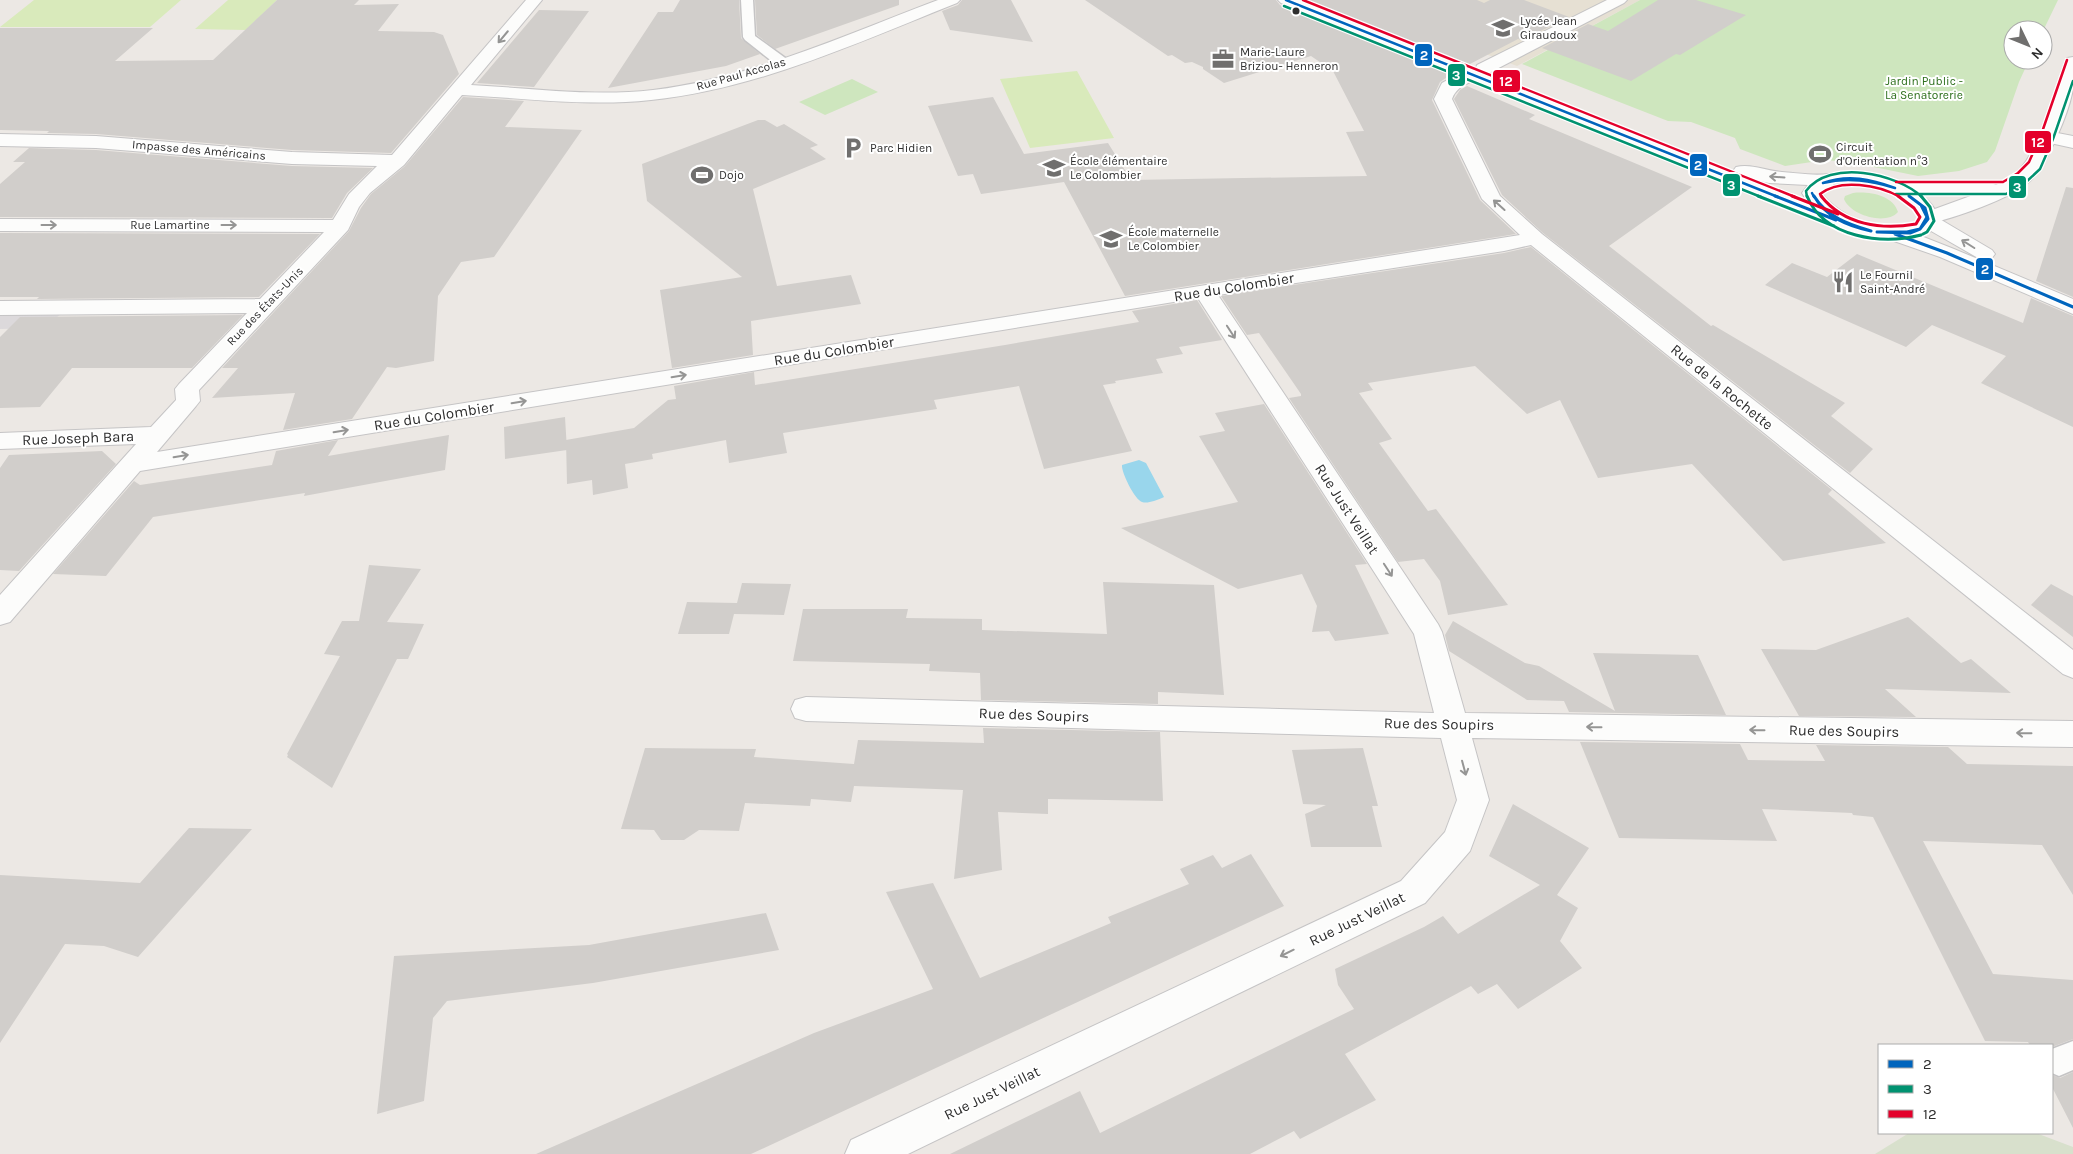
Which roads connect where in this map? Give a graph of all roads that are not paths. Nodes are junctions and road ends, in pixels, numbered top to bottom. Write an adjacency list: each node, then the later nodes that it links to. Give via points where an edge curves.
1 (534, 0): 10 (street, Rue des États-Unis, one-way to 10)
2 (747, 0): 8 (lane, via 749,37)
3 (952, 0): 8 (street, Rue Paul Accolas)
4 (1286, 0): 9 (street)
5 (1309, 0): 9 (street)
6 (1619, 0): 9 (street, Rue de la Rochette)
7 (2073, 62): 11 (street)
8 (783, 63): 10 (street, Rue Paul Accolas, via 712,85 651,95 598,97)
9 (1478, 72): 15 (street, one-way to 9, via 1769,177 1734,168); 19 (street); 23 (street, Rue de la Rochette, one-way to 9, via 1492,199 1443,99 1448,87)
10 (460, 89): 14 (street, Rue des États-Unis)
11 (2047, 137): 13 (street); 17 (street, via 2034,166)
12 (0, 140): 14 (street, Impasse des Américains, via 96,142 292,158)
13 (2073, 142)
14 (397, 161): 21 (street, Rue des États-Unis, via 380,172 344,214)
15 (1826, 180): 16 (street, via 1851,178); 19 (street, via 1812,193 1814,202)
16 (1896, 188): 17 (street); 18 (street, via 1920,203)
17 (2005, 188): 18 (street)
18 (1928, 219): 22 (street, via 1920,229); 25 (street, one-way to 18)
19 (1836, 220): 22 (street, via 1868,231)
20 (0, 224): 21 (street, Rue Lamartine, one-way to 21)
21 (341, 226): 26 (street, Rue des États-Unis)
22 (1895, 234): 25 (street)
23 (1535, 238): 24 (street, Rue du Colombier); 32 (street, Rue de la Rochette)
24 (1204, 291): 30 (street, Rue du Colombier, one-way to 24); 34 (street, Rue Just Veillat, one-way to 34, via 1428,632)
25 (2063, 302)
26 (267, 306): 27 (street); 28 (street, Rue des États-Unis, via 187,388 188,401)
27 (0, 308)
28 (156, 435): 29 (street, Rue Joseph Bara); 30 (street, Rue des États-Unis)
29 (0, 441)
30 (133, 464): 31 (street, Rue des États-Unis)
31 (0, 614)
32 (2073, 666)
33 (806, 709): 34 (street, Rue des Soupirs)
34 (1452, 724): 35 (street, Rue des Soupirs, one-way to 34); 36 (street, Rue Just Veillat, one-way to 36, via 1473,800 1458,842 1413,892)
35 (2073, 734)
36 (865, 1154)

